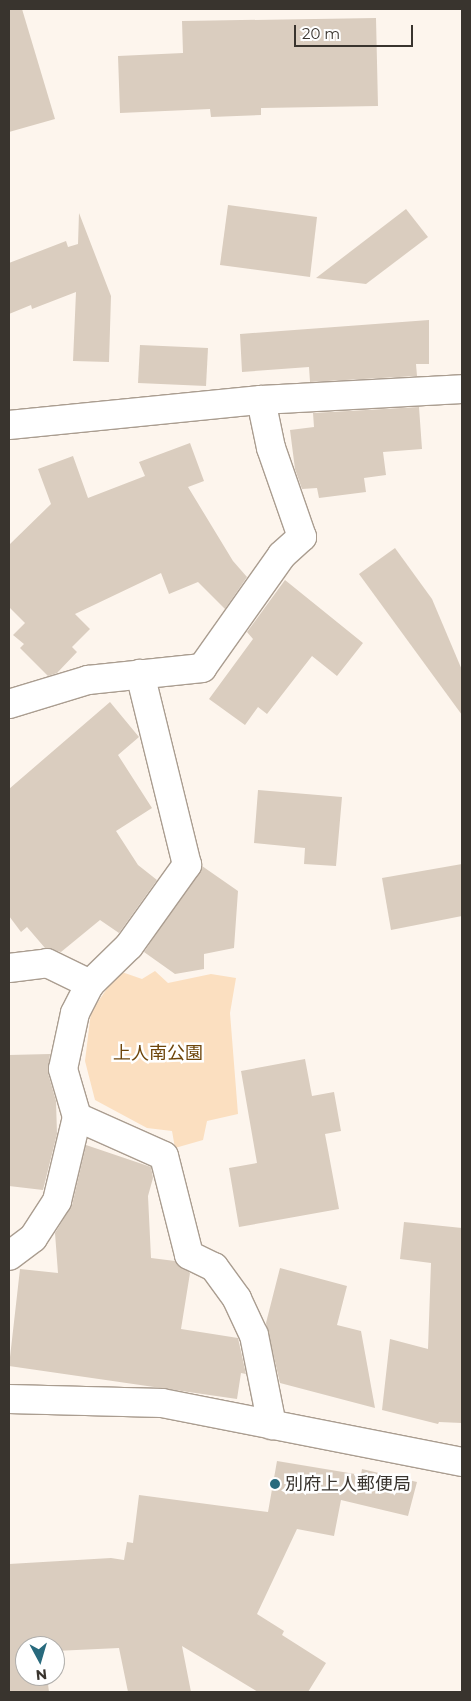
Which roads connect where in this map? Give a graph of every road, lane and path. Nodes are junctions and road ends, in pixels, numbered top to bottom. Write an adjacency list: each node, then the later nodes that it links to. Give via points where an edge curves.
1 (462, 388): 2 (street)
2 (260, 400): 3 (street); 4 (street, via 271,448 302,537 282,555 202,668)
3 (9, 425)
4 (140, 674): 5 (street, via 88,680); 7 (street, via 187,865 129,946)
5 (9, 704)
6 (9, 968): 7 (street, via 47,963)
7 (90, 984): 8 (street, via 75,1013 63,1069)
8 (77, 1117): 9 (street, via 56,1201 33,1238); 11 (street, via 164,1156 189,1255 214,1268 237,1299 254,1335)
9 (9, 1256)
10 (9, 1400): 11 (street, via 162,1403)
11 (272, 1425): 12 (street)
12 (462, 1462)

